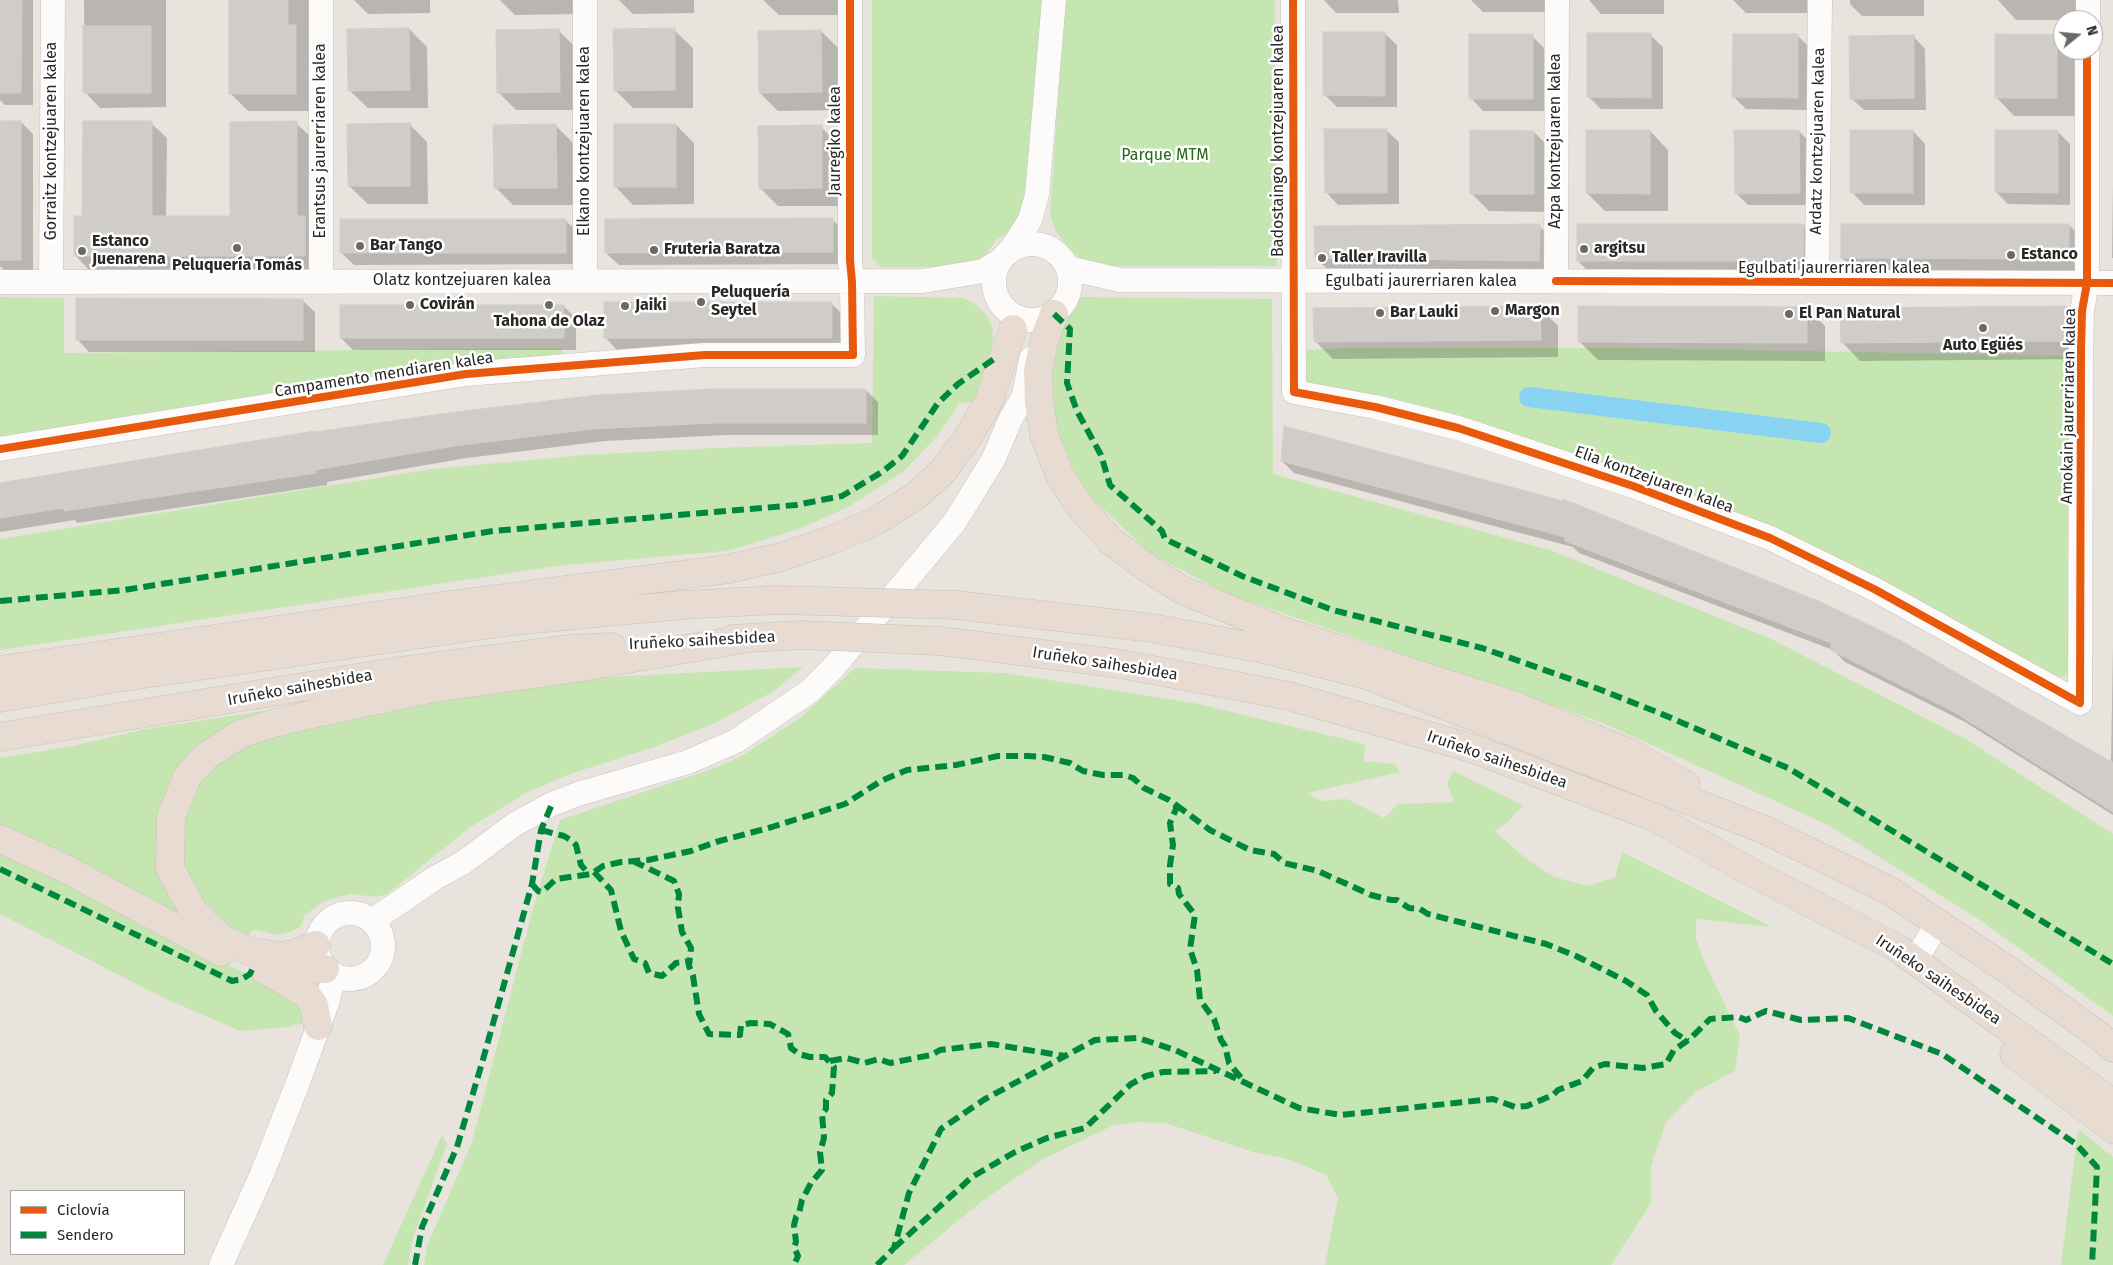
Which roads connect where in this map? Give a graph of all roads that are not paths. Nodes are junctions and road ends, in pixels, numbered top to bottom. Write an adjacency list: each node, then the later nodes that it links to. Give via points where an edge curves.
1 (53, 0): 15 (street, Gorraitz kontzejuaren kalea)
2 (321, 0): 19 (street, Erantsus jaurerriaren kalea)
3 (585, 0): 20 (street, Elkano kontzejuaren kalea)
4 (850, 0): 21 (street, Jauregiko kalea)
5 (1054, 0): 10 (street)
6 (1292, 0): 22 (street, Badostaingo kontzejuaren kalea)
7 (1557, 0): 17 (street, Azpa kontzejuaren kalea)
8 (1820, 0): 23 (street, Ardatz kontzejuaren kalea)
9 (2088, 60): 24 (street, Amokain jaurerriaren kalea)
10 (1037, 194): 11 (street); 12 (street, via 1030,220)
11 (1045, 245): 12 (street, via 1027,243); 13 (street, via 1059,254)
12 (1004, 256): 16 (street, Olatz kontzejuaren kalea, via 984,272); 26 (street, via 993,279)
13 (1068, 268): 14 (street, Egulbati jaurerriaren kalea); 27 (street, via 1071,282 1068,296)
14 (1120, 280): 22 (street, Egulbati jaurerriaren kalea); 27 (street, Egulbati jaurerriaren kalea, via 1082,292)
15 (52, 281): 18 (street, Olatz kontzejuaren kalea); 19 (street, Olatz kontzejuaren kalea)
16 (923, 281): 21 (street, Olatz kontzejuaren kalea); 26 (street, Olatz kontzejuaren kalea, via 965,287)
17 (1556, 281): 22 (street, Egulbati jaurerriaren kalea); 23 (street, Egulbati jaurerriaren kalea)
18 (0, 282)
19 (321, 282): 20 (street, Olatz kontzejuaren kalea)
20 (585, 282): 21 (street, Olatz kontzejuaren kalea)
21 (852, 282): 30 (street, Campamento mendiaren kalea, via 853,355 705,354 466,374)
22 (1293, 282): 36 (street, Elia kontzejuaren kalea, via 1294,392 1375,407 1458,428 1633,486 1770,538 1874,589)
23 (1817, 282): 24 (street, Egulbati jaurerriaren kalea)
24 (2087, 283): 25 (street, Egulbati jaurerriaren kalea); 36 (street, Amokain jaurerriaren kalea, via 2081,350)
25 (2113, 283)
26 (996, 296): 28 (street)
27 (1052, 314): 28 (street); 29 (street, via 1024,396); 38 (highway, via 1038,371 1044,434 1060,476 1082,509 1112,542 1149,569 1182,590 1280,630 1512,705 1632,754)
28 (1012, 322): 29 (street, via 1017,361); 31 (highway, via 989,401 944,470 917,495 876,521 782,557 728,569)
29 (1011, 418): 42 (street, via 993,460 954,523 810,691 736,741 688,762 578,794 515,824 464,862 440,886)
30 (0, 449)
31 (651, 579): 32 (highway); 34 (highway)
32 (775, 600): 35 (highway, Iruñeko saihesbidea, via 513,621 127,676); 38 (highway, Iruñeko saihesbidea, bridge, via 956,605 1152,628 1263,649 1366,675)
33 (749, 638): 37 (highway, Iruñeko saihesbidea, via 570,649 423,668); 40 (highway, Iruñeko saihesbidea, bridge, via 802,635 941,641 1121,664 1289,696 1471,748 1646,815); 44 (highway, via 570,669 434,688 321,712 240,734 206,756 187,777 171,817 170,868 193,911 226,941 252,952 282,956 293,954)
34 (0, 670)
35 (0, 698)
36 (2080, 703)
37 (0, 737)
38 (1765, 830): 41 (highway, Iruñeko saihesbidea, via 1890,891)
39 (0, 839): 45 (highway, via 62,867 218,951)
40 (1747, 870): 43 (highway, Iruñeko saihesbidea, via 1897,948); 49 (highway, via 1936,996)
41 (1938, 923): 43 (street); 47 (highway, Iruñeko saihesbidea)
42 (377, 929): 44 (street, via 382,952 376,966 367,974); 44 (street, via 364,915 349,912 333,916 322,926)
43 (1915, 961): 49 (highway, Iruñeko saihesbidea)
44 (332, 967): 45 (highway); 46 (street); 48 (street, via 329,1029)
45 (265, 970): 46 (highway, via 306,994 314,1005)
46 (318, 1026): 48 (street)
47 (2108, 1042)
48 (296, 1085): 50 (street, via 262,1174)
49 (2110, 1121)
50 (221, 1265)

